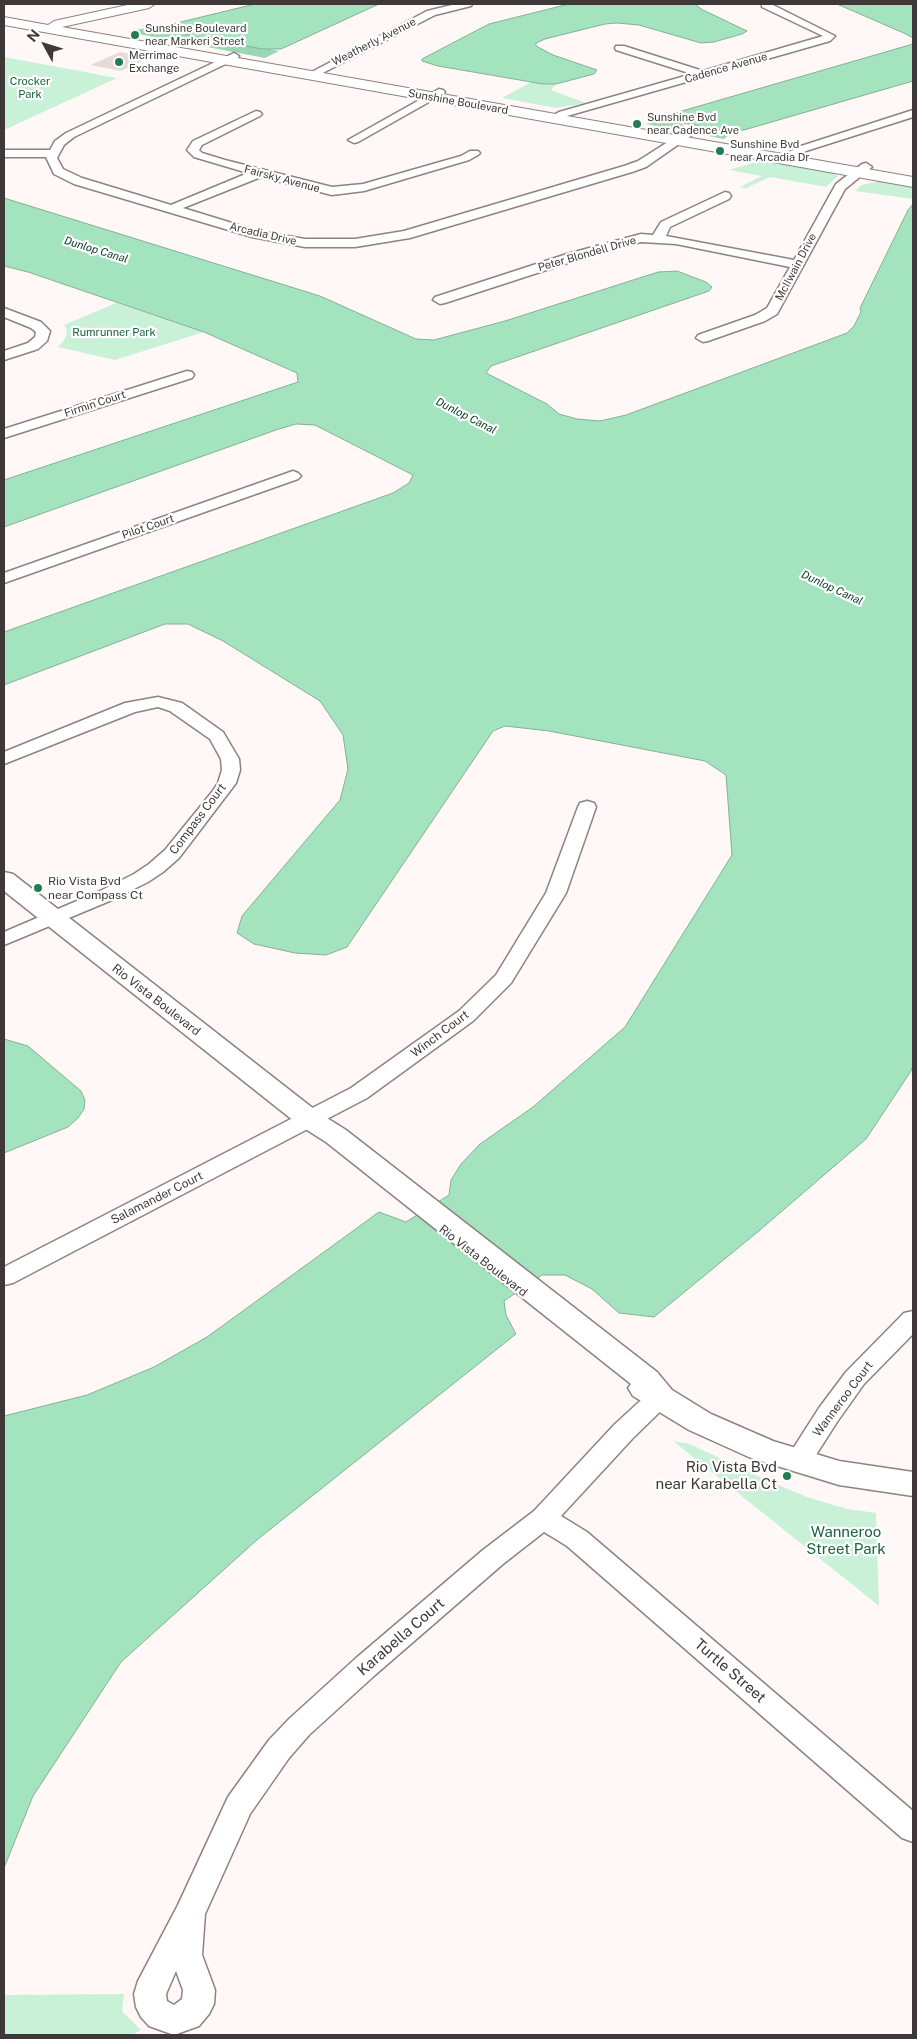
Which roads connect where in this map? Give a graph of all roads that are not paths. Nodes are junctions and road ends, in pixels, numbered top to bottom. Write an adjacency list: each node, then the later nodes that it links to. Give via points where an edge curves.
1 (127, 4): 9 (main road)
2 (149, 4): 7 (main road)
3 (467, 4): 14 (street, Weatherly Avenue, via 431,13)
4 (766, 5): 15 (street, Cadence Avenue, via 830,36)
5 (4, 15): 9 (main road, Sunshine Boulevard)
6 (4, 21): 8 (main road, Sunshine Boulevard)
7 (57, 24): 9 (main road); 13 (main road, Sunshine Boulevard)
8 (28, 25): 9 (main road, Sunshine Boulevard); 10 (main road)
9 (43, 25): 11 (main road); 13 (main road, Sunshine Boulevard)
10 (4, 30)
11 (4, 36)
12 (620, 48): 15 (street)
13 (230, 58): 14 (main road, Sunshine Boulevard); 24 (street, via 70,135)
14 (315, 73): 16 (main road, Sunshine Boulevard)
15 (703, 74): 19 (street, Cadence Avenue)
16 (434, 94): 19 (main road, Sunshine Boulevard); 23 (street)
17 (256, 114): 29 (street, Fairsky Avenue, via 197,143 193,150 198,155)
18 (913, 114): 20 (street)
19 (559, 116): 22 (main road, Sunshine Boulevard)
20 (864, 130): 21 (street); 27 (street)
21 (882, 136)
22 (682, 138): 27 (main road, Sunshine Boulevard); 33 (street, Arcadia Drive, via 642,164 560,190 406,235 334,247 256,234)
23 (354, 140)
24 (54, 152): 26 (street); 33 (street, Arcadia Drive, via 51,158 58,171 78,182)
25 (474, 152): 29 (street, Fairsky Avenue, via 465,158 332,192)
26 (4, 154)
27 (786, 156): 28 (main road, Sunshine Boulevard)
28 (863, 170): 30 (main road, Sunshine Boulevard); 31 (main road, Sunshine Boulevard); 35 (street, McIIwain Drive, via 840,187)
29 (260, 173): 33 (street)
30 (913, 176)
31 (913, 182)
32 (725, 196): 34 (street, via 665,225)
33 (171, 209)
34 (658, 238): 35 (street, Peter Blondell Drive); 36 (street, Peter Blondell Drive, via 617,244)
35 (796, 264): 38 (street, McIIwain Drive, via 772,311)
36 (440, 300)
37 (4, 312): 39 (street, via 43,331 42,338 33,346)
38 (703, 338)
39 (4, 356)
40 (187, 375): 41 (street, Firmin Court)
41 (4, 434)
42 (293, 476): 43 (street, Pilot Court)
43 (4, 578)
44 (4, 758): 47 (street, Compass Court, via 131,708 158,702 176,707 206,726 217,736 230,758 227,783 172,854 140,878)
45 (587, 807): 49 (street, Winch Court, via 556,893 504,979 466,1016 359,1093)
46 (4, 880): 47 (street, Rio Vista Boulevard)
47 (53, 918): 48 (street, Compass Court); 49 (street, Rio Vista Boulevard)
48 (4, 939)
49 (309, 1119): 50 (street, Salamander Court); 52 (street, Rio Vista Boulevard, via 328,1140 422,1208 639,1385)
50 (4, 1277)
51 (913, 1319): 53 (street, Wanneroo Court, via 855,1378)
52 (660, 1397): 53 (street, Rio Vista Boulevard, via 725,1435); 55 (street, Karabella Court)
53 (798, 1462): 54 (street, Rio Vista Boulevard, via 839,1473)
54 (913, 1484)
55 (543, 1518): 56 (street, Turtle Street, via 577,1539); 57 (street, Karabella Court, via 365,1667 279,1749 239,1806)
56 (913, 1829)
57 (189, 1914)

